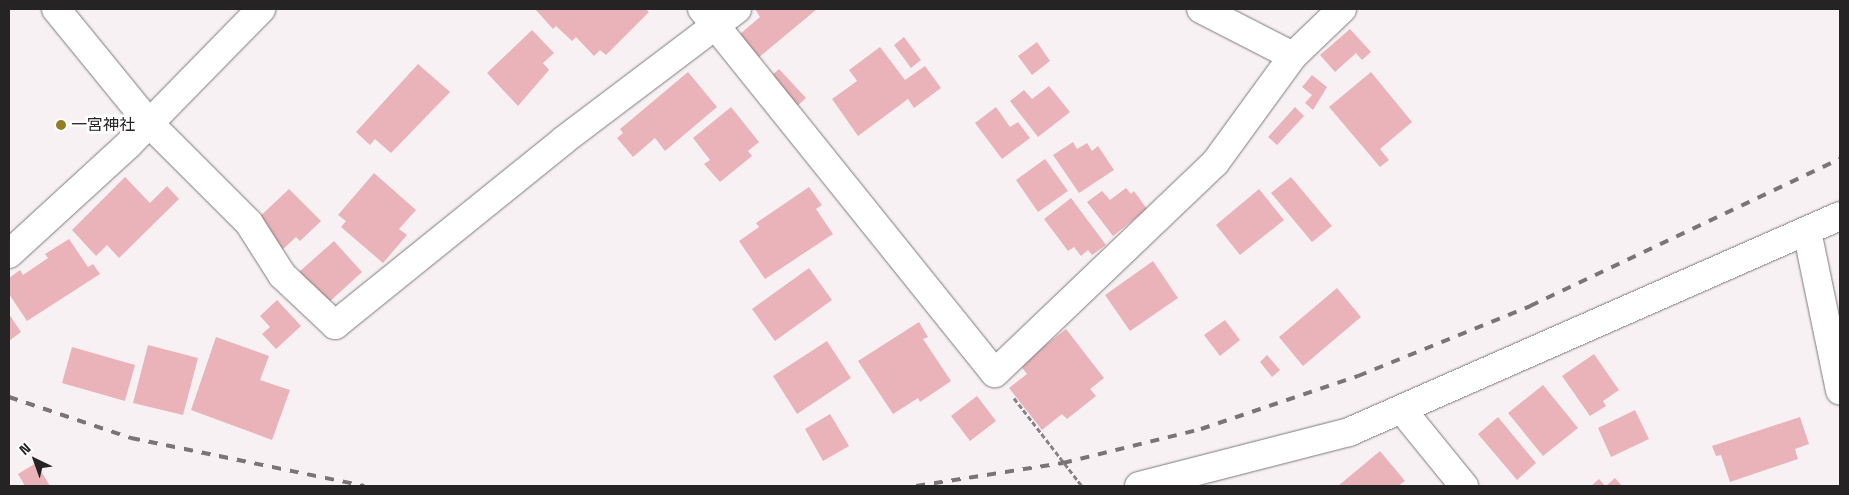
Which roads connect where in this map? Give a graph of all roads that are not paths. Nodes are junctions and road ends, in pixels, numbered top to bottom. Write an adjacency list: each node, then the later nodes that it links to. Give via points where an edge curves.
1 (56, 9): 8 (street)
2 (261, 9): 8 (street)
3 (737, 9): 6 (street)
4 (1202, 9): 7 (street)
5 (1342, 9): 7 (street)
6 (709, 17): 7 (street, via 995,373 1215,164); 8 (street, via 564,140 335,325 282,275 250,223)
7 (1293, 56)
8 (149, 123): 11 (street)
9 (1840, 216): 10 (street)
10 (1806, 231): 12 (street); 13 (street)
11 (9, 254)
12 (1840, 392)
13 (1403, 410): 14 (street, via 1349,432); 15 (street)
14 (1139, 486)
15 (1464, 486)

